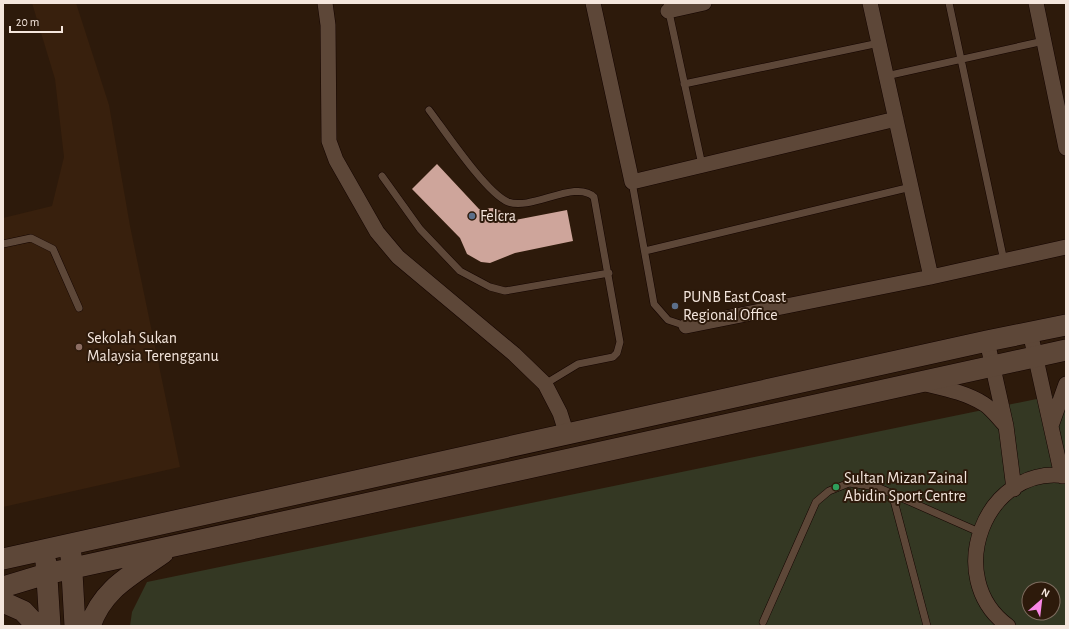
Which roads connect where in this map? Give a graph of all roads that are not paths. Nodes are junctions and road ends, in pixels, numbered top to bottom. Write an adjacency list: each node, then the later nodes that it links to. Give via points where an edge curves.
1 (325, 3): 35 (street, via 328,25 329,141 336,160 377,232 398,257 514,354)
2 (593, 3): 18 (street)
3 (704, 3): 7 (street)
4 (870, 3): 9 (street)
5 (949, 3): 10 (lane)
6 (1036, 3): 8 (street)
7 (667, 7): 12 (lane)
8 (1044, 41): 10 (lane); 15 (street)
9 (879, 43): 11 (street); 12 (lane)
10 (961, 59): 11 (lane); 23 (lane)
11 (886, 76): 14 (street)
12 (684, 84): 16 (lane)
13 (428, 110): 24 (lane, via 489,188 507,201 517,205 579,191 589,192 594,197)
14 (896, 119): 16 (street); 19 (street)
15 (1066, 148)
16 (702, 165): 18 (street)
17 (382, 176): 24 (lane, via 420,229 460,271 490,287 505,291)
18 (632, 182): 22 (lane)
19 (911, 186): 22 (lane); 25 (street)
20 (3, 244): 26 (lane, via 31,238 52,249)
21 (1066, 247): 23 (street)
22 (645, 251): 28 (lane, via 654,304 668,320)
23 (1004, 261): 25 (street)
24 (608, 273): 35 (lane, via 620,342 617,352 613,357 578,364)
25 (931, 277): 28 (street)
26 (79, 308)
27 (1066, 325): 29 (main road)
28 (686, 326)
29 (1030, 332): 30 (main road); 32 (street)
30 (987, 341): 33 (street); 39 (main road)
31 (1066, 350): 32 (main road)
32 (1035, 357): 33 (main road); 38 (street)
33 (993, 367): 34 (main road); 37 (street)
34 (920, 383): 37 (street, via 957,392 985,404); 45 (main road)
35 (544, 384): 39 (street, via 560,413)
36 (1066, 384): 38 (street)
37 (1006, 426): 41 (street)
38 (1051, 428): 40 (street)
39 (567, 435): 44 (main road)
40 (1064, 476): 41 (street, via 1037,479)
41 (1014, 489): 43 (street, via 995,506)
42 (892, 493): 43 (lane); 52 (lane, via 877,487 849,482 829,491 816,502); 58 (lane)
43 (979, 532): 53 (street, via 975,556 977,580 986,602)
44 (71, 545): 46 (main road); 48 (main road)
45 (170, 548): 48 (main road); 57 (main road, via 115,586 97,607)
46 (45, 549): 47 (main road); 49 (main road)
47 (3, 559)
48 (71, 570): 49 (main road); 56 (main road)
49 (46, 574): 50 (main road); 55 (main road)
50 (3, 587)
51 (3, 602): 54 (main road, via 23,611)
52 (763, 622)
53 (1003, 624)
54 (37, 626)
55 (50, 626)
56 (76, 626)
57 (90, 626)
58 (927, 626)

